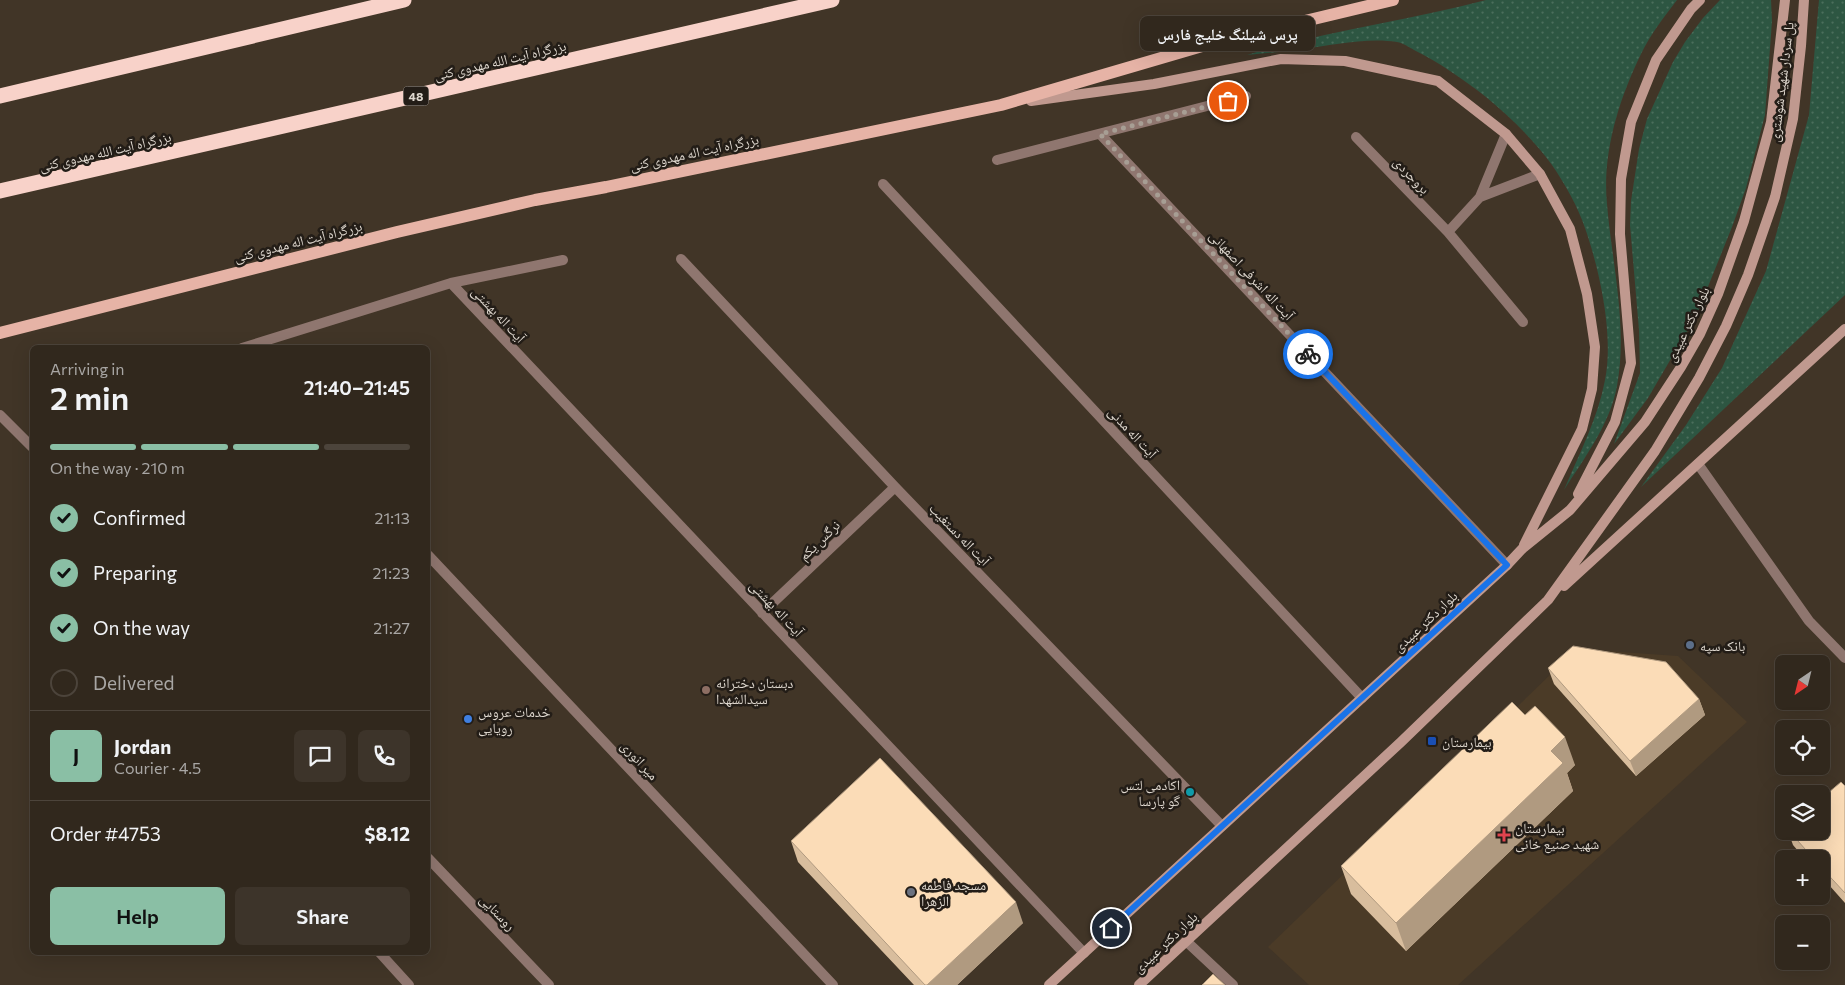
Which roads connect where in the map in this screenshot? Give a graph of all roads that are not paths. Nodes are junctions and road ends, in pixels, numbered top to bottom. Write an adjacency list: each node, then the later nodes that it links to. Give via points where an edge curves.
1 (404, 0): 7 (highway)
2 (832, 0): 16 (highway, بزرگراه آیت الله مهدوی کنی / 48)
3 (1393, 0): 9 (main road, بزرگراه آیت اله مهدوی کنی, via 1210,44)
4 (1700, 0): 32 (main road, via 1656,60 1631,122 1621,178 1620,234 1631,363 1615,422)
5 (1786, 0): 19 (main road, پل سردار شهید شوشتری, via 1771,122)
6 (1804, 0): 18 (main road, پل سردار شهید شوشتری, via 1793,119)
7 (0, 96)
8 (1246, 96): 10 (street)
9 (1000, 105): 11 (main road, via 1154,84 1281,59 1345,61 1438,81); 26 (main road, بزرگراه آیت اله مهدوی کنی, via 535,200)
10 (1100, 134): 13 (street); 35 (street, آیت اله اشرفی اصفهانی)
11 (1506, 134): 14 (main road); 17 (street)
12 (1356, 138): 20 (street, بروجردی)
13 (997, 160)
14 (1540, 174): 17 (street); 33 (main road, via 1570,229 1587,294 1595,347 1592,389 1582,429)
15 (883, 184): 39 (street, آیت اله مدنی)
16 (0, 191)
17 (1480, 197): 20 (street)
18 (1776, 197): 36 (main road, بلوار دکتر عبیدی, via 1748,275 1699,378 1655,451)
19 (1744, 221): 32 (main road, بلوار دکتر عبیدی, via 1718,294 1681,368 1645,422)
20 (1448, 232): 24 (street, بروجردی)
21 (680, 258): 31 (street, آیت اله دستغیب)
22 (563, 260): 23 (street)
23 (450, 283): 27 (street); 37 (street, آیت اله بهشتی)
24 (1523, 322)
25 (1845, 329): 30 (main road)
26 (0, 334)
27 (252, 345)
28 (0, 415): 29 (street)
29 (30, 445)
30 (1698, 464): 36 (main road); 38 (street, via 1810,622)
31 (895, 487): 37 (street, نرگس یکم); 40 (street, آیت اله دستغیب)
32 (1570, 510): 33 (main road, بلوار دکتر عبیدی)
33 (1523, 548): 35 (main road, بلوار دکتر عبیدی)
34 (430, 557): 47 (street, میر انوری)
35 (1507, 565): 39 (main road, بلوار دکتر عبیدی)
36 (1548, 600): 42 (main road, بلوار دکتر عبیدی, via 1401,742)
37 (762, 613): 43 (street, آیت اله بهشتی)
38 (1845, 658)
39 (1362, 698): 40 (main road, بلوار دکتر عبیدی)
40 (1222, 826): 43 (main road, بلوار دکتر عبیدی)
41 (430, 860): 46 (street, روستایی)
42 (1186, 941): 49 (main road, بلوار دکتر عبیدی); 50 (street)
43 (1084, 953): 48 (main road, بلوار دکتر عبیدی)
44 (382, 955): 45 (street)
45 (410, 985)
46 (549, 985)
47 (832, 985)
48 (1049, 985)
49 (1139, 985)
50 (1233, 985)

